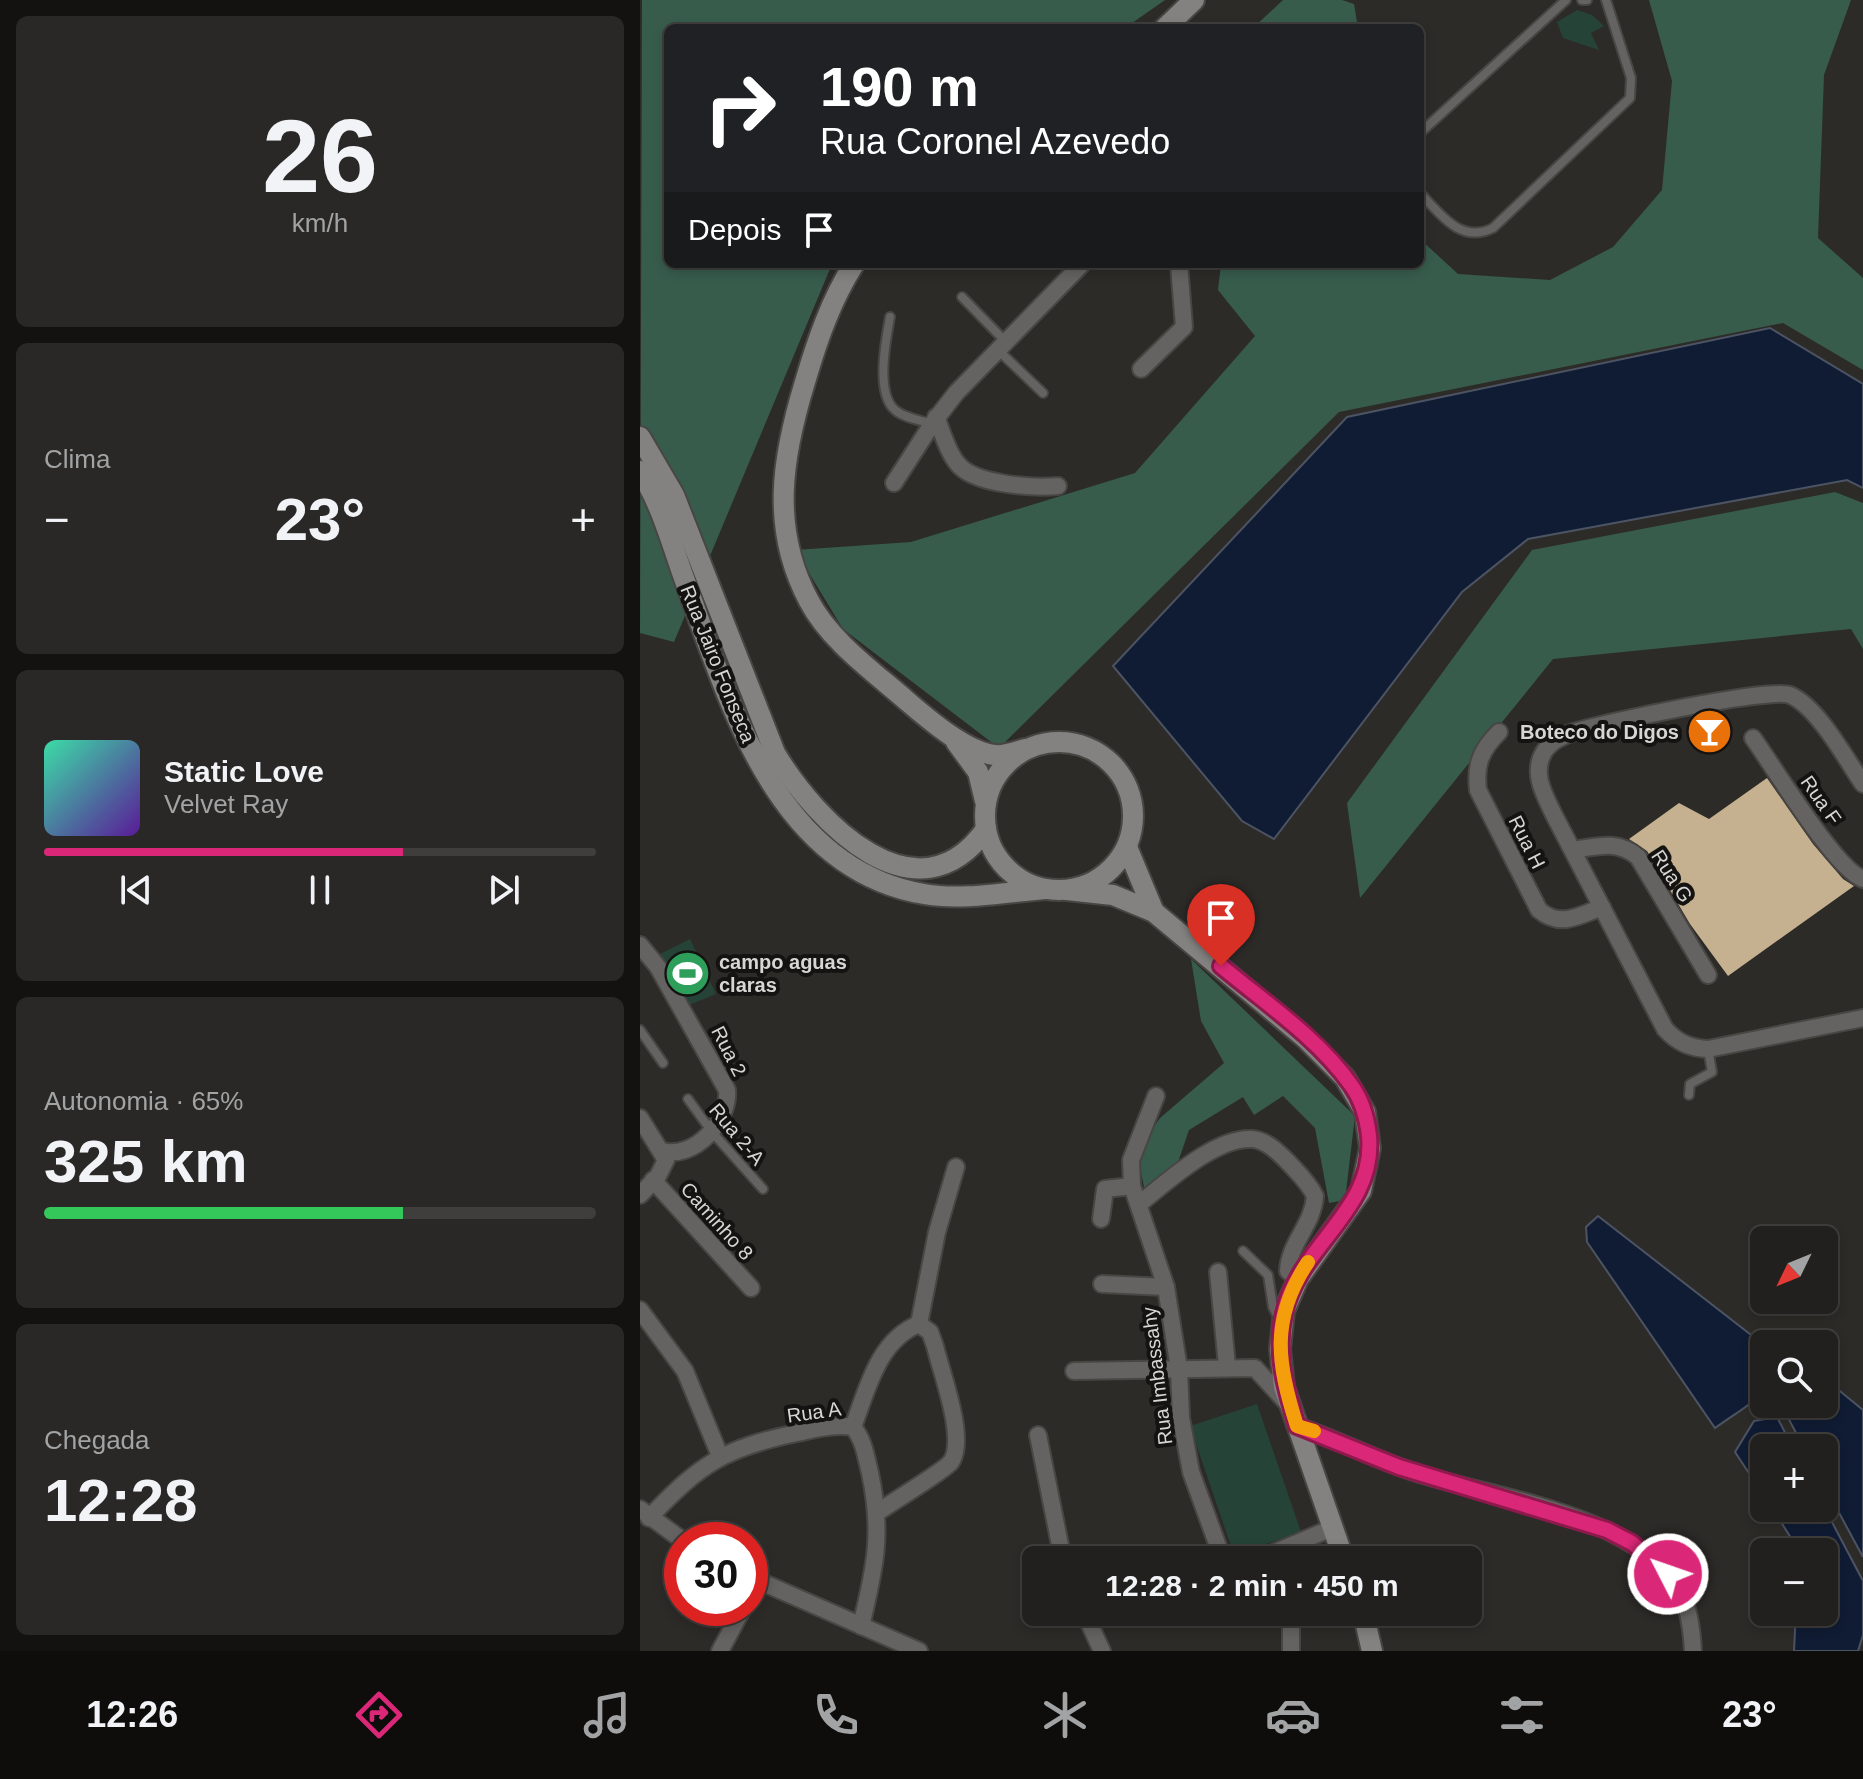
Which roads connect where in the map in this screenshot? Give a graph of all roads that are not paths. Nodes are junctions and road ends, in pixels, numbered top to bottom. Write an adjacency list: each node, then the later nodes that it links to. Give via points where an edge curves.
1 (1194, 0): 4 (main road)
2 (1566, 0): 5 (lane)
3 (1606, 0): 6 (lane, via 1631,78 1630,98 1493,228 1479,235 1461,231)
4 (1169, 24)
5 (1424, 129)
6 (1424, 197)
7 (852, 268): 21 (main road, via 821,331 790,430 783,468 788,547 809,601 829,628)
8 (1078, 268): 12 (street)
9 (1179, 268): 13 (street, via 1184,327)
10 (962, 297): 12 (lane)
11 (890, 317): 15 (lane, via 884,355 887,397 897,411)
12 (1001, 345): 14 (lane); 15 (street)
13 (1141, 369)
14 (1043, 393)
15 (934, 420): 18 (street); 19 (street, via 955,462 973,475 1030,488)
16 (640, 437): 26 (main road, Rua Jairo Fonseca, via 678,504 775,753 801,788 850,839 898,866 923,870 953,862 972,849)
17 (640, 471): 30 (main road, Rua Jairo Fonseca, via 746,739 774,787 820,842 854,870 923,894)
18 (894, 483)
19 (1058, 486)
20 (1499, 732): 32 (street, Rua H, via 1480,756 1478,790 1539,910 1557,921)
21 (951, 735): 23 (main road, via 991,754); 25 (main road, via 978,772)
22 (1753, 738): 29 (street, Rua F, via 1827,844 1848,870)
23 (1025, 749): 25 (main road, via 1006,763); 27 (main road, via 1064,741 1103,755 1123,778 1133,807)
24 (1863, 784): 28 (street, via 1818,720 1788,694 1739,697 1572,732 1545,750 1539,783)
25 (986, 803): 26 (main road)
26 (986, 829): 30 (main road, via 1006,868)
27 (1127, 847): 31 (main road, via 1103,876); 33 (main road)
28 (1573, 850): 32 (street); 35 (street, Rua G, via 1612,844 1638,857)
29 (1863, 879)
30 (1045, 889): 31 (main road)
31 (1067, 890): 33 (main road, via 1113,895)
32 (1602, 907): 38 (street, via 1665,1029 1692,1048)
33 (1154, 912): 55 (main road, via 1305,1038 1345,1078 1365,1112 1370,1148 1361,1191)
34 (640, 945): 44 (street, Rua 2, via 658,967 727,1090 722,1117)
35 (1708, 975)
36 (1863, 1018): 38 (street)
37 (640, 1030): 39 (lane)
38 (1708, 1049): 40 (lane, via 1712,1072 1690,1084)
39 (663, 1063)
40 (1689, 1095)
41 (1156, 1096): 48 (street, Rua Imbassahy, via 1131,1160)
42 (688, 1099): 44 (lane, Rua 2-A)
43 (640, 1118): 45 (street)
44 (712, 1132): 45 (street, via 680,1153); 49 (lane, Rua 2-A)
45 (662, 1151): 47 (street, via 664,1168)
46 (956, 1167): 61 (street)
47 (653, 1180): 50 (street); 58 (street, Caminho 8)
48 (1132, 1186): 51 (street, Rua Imbassahy); 52 (street, via 1105,1189)
49 (763, 1189)
50 (640, 1195)
51 (1139, 1204): 55 (street, via 1221,1147 1246,1139 1264,1142 1282,1155 1315,1196 1308,1225 1288,1262 1288,1271); 57 (street, Rua Imbassahy)
52 (1101, 1219)
53 (1243, 1251): 60 (lane, via 1268,1275 1273,1307)
54 (1218, 1272): 62 (street)
55 (1298, 1279): 60 (main road)
56 (1102, 1284): 57 (street)
57 (1166, 1287): 63 (street, Rua Imbassahy)
58 (751, 1288)
59 (640, 1310): 68 (street, via 685,1371)
60 (1282, 1323): 65 (main road, via 1280,1367)
61 (919, 1324): 66 (street, via 895,1341 879,1362); 69 (street, via 930,1332 935,1346 956,1434 955,1454 946,1466)
62 (1227, 1366): 63 (street); 65 (street, via 1259,1370)
63 (1179, 1369): 64 (street); 74 (street, Rua Imbassahy, via 1185,1450)
64 (1074, 1371)
65 (1294, 1417): 72 (main road); 88 (street, via 1399,1467 1562,1515 1632,1543 1668,1574 1682,1594)
66 (853, 1427): 68 (street, Rua A, via 751,1443); 69 (street, Rua A, via 861,1440)
67 (1038, 1435): 73 (street)
68 (720, 1456): 70 (street, Rua A)
69 (878, 1512): 79 (street, Rua A)
70 (644, 1513): 71 (street)
71 (664, 1527)
72 (1332, 1528): 75 (street); 76 (main road)
73 (1059, 1546)
74 (1217, 1546)
75 (1292, 1546)
76 (1339, 1546)
77 (768, 1590): 79 (street)
78 (733, 1626): 83 (street)
79 (861, 1626): 84 (street)
80 (1090, 1626): 85 (street)
81 (1291, 1626): 86 (street)
82 (1366, 1626): 87 (main road)
83 (720, 1651)
84 (919, 1651)
85 (1102, 1651)
86 (1291, 1651)
87 (1372, 1651)
88 (1693, 1651)

